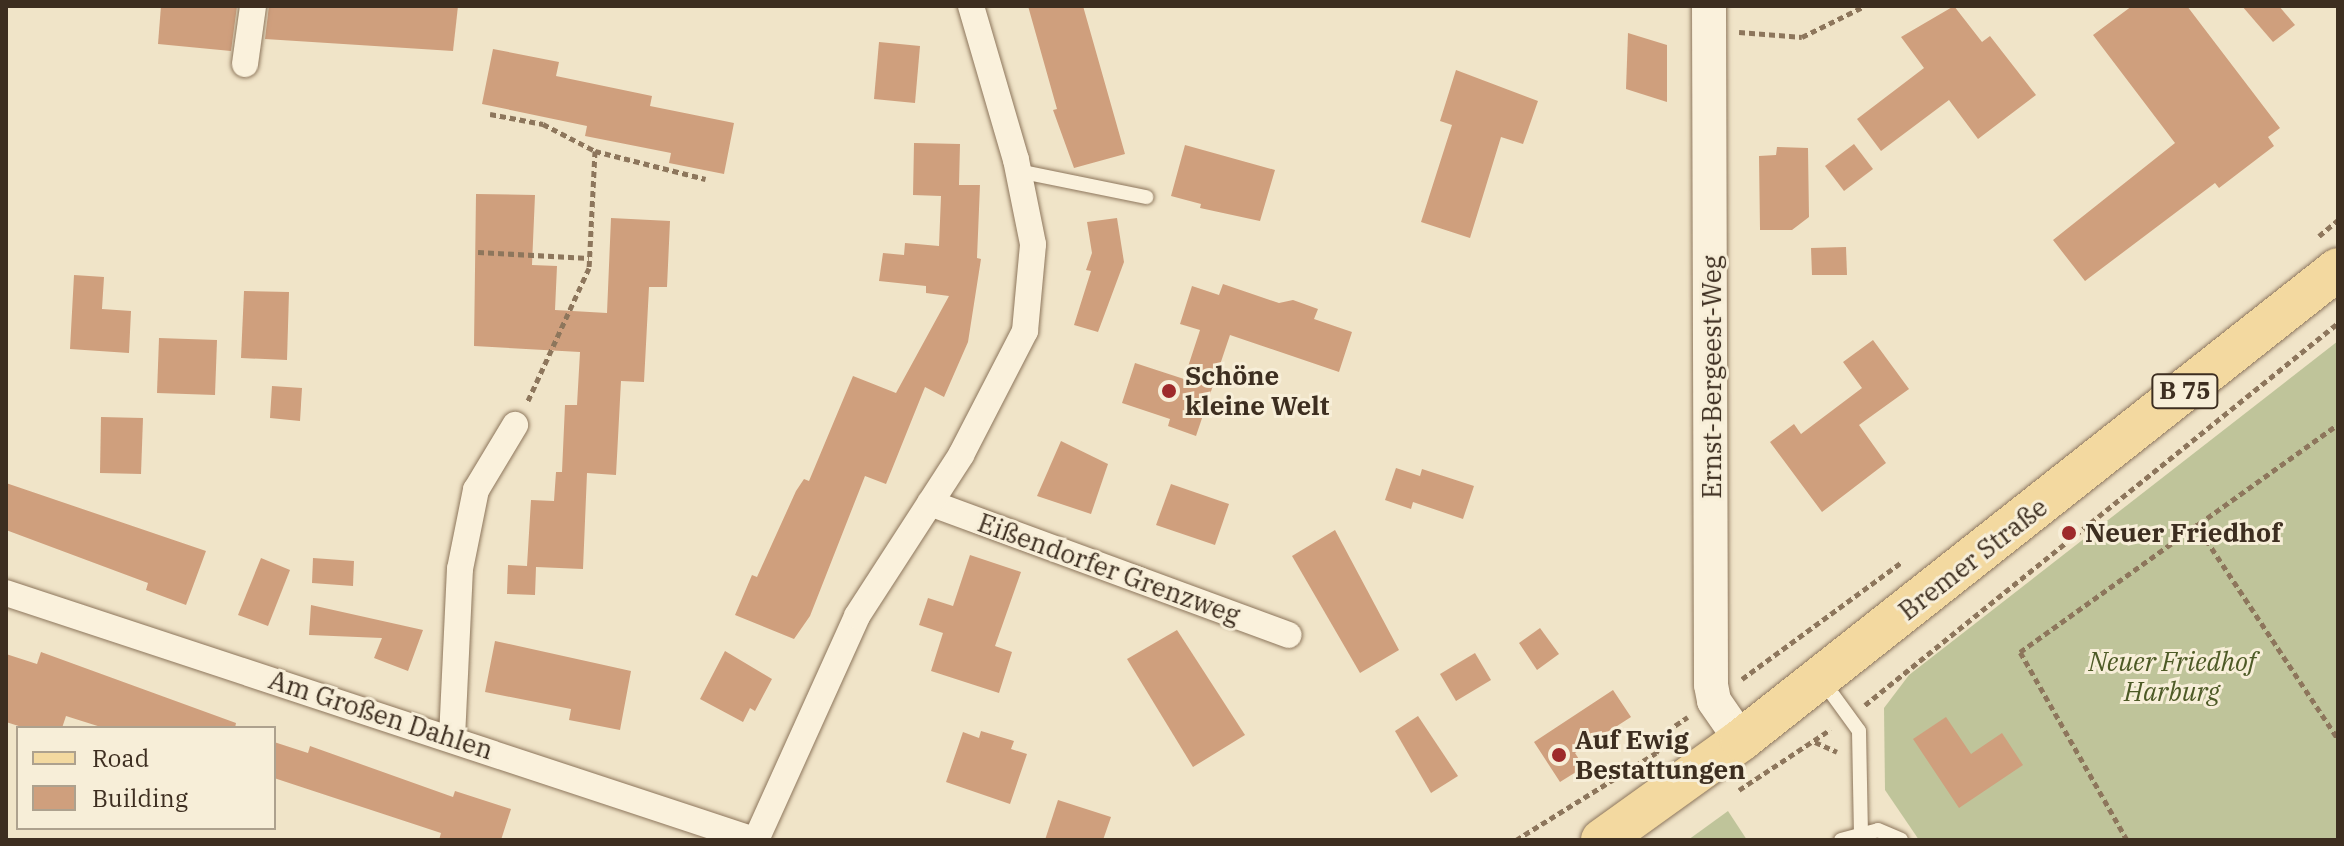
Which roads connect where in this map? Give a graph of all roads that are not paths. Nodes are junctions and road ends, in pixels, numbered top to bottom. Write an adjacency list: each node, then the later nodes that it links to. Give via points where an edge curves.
1 (253, 6): 4 (street)
2 (971, 6): 5 (street)
3 (1710, 18): 14 (street, Ernst-Bergeest-Weg, via 1714,701)
4 (245, 64)
5 (1018, 171): 6 (lane); 9 (street, via 1033,244 1025,331)
6 (1146, 197)
7 (2338, 269): 12 (main road, Bremer Straße / B 75)
8 (515, 425): 13 (street, via 476,490 460,569)
9 (930, 503): 11 (street, Eißendorfer Grenzweg); 16 (street, via 857,616)
10 (6, 593): 13 (street, Am Großen Dahlen)
11 (1288, 635)
12 (1821, 678): 14 (main road, Bremer Straße / B 75); 15 (lane, via 1850,717 1862,745)
13 (452, 738): 16 (street, Am Großen Dahlen)
14 (1741, 740): 17 (main road, Bremer Straße / B 75)
15 (1861, 831): 18 (lane); 19 (lane, via 1886,831)
16 (755, 840)
17 (1602, 840)
18 (1841, 840)
19 (1901, 840)

